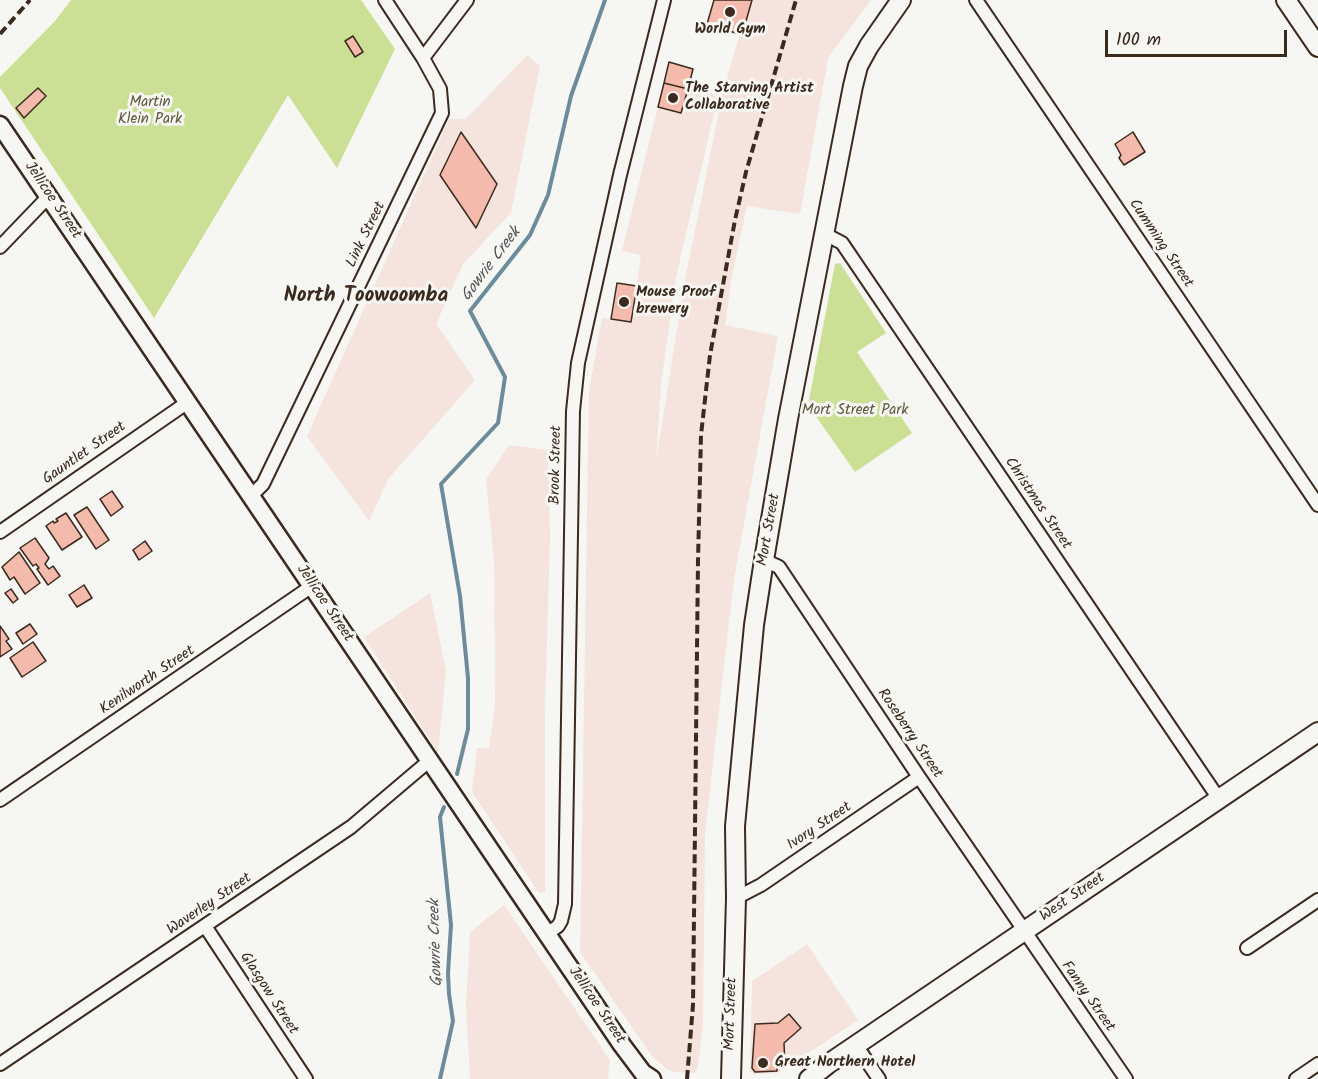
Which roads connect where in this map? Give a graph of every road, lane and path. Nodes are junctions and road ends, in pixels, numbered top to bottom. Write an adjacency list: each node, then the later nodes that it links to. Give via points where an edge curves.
1 (385, 0): 8 (street)
2 (467, 0): 8 (street)
3 (664, 0): 28 (street, Brook Street, via 578,363 573,422 565,904 558,927)
4 (901, 0): 11 (main road, Mort Street, via 858,66)
5 (976, 0): 15 (street, Cumming Street)
6 (1286, 0): 7 (main road)
7 (1318, 47)
8 (423, 58): 14 (street, Link Street, via 440,88 442,113 263,484)
9 (0, 124): 10 (main road, Jellicoe Street)
10 (49, 196): 12 (street); 13 (main road, Jellicoe Street)
11 (825, 234): 17 (main road, Mort Street); 22 (street, Christmas Street, via 842,243)
12 (0, 247)
13 (188, 402): 14 (main road, Jellicoe Street); 16 (street, Gauntlet Street)
14 (251, 496): 18 (main road, Jellicoe Street)
15 (1318, 505)
16 (0, 532)
17 (764, 560): 21 (street, Roseberry Street, via 780,567); 24 (main road, Mort Street, via 735,826)
18 (312, 586): 20 (main road, Jellicoe Street); 23 (street, Kenilworth Street)
19 (1318, 732): 22 (main road, West Street)
20 (434, 767): 26 (street, Waverley Street); 28 (main road, Jellicoe Street)
21 (919, 777): 24 (street, Ivory Street); 27 (street, Roseberry Street)
22 (1218, 799): 27 (main road, West Street)
23 (0, 800)
24 (736, 898): 35 (main road, Mort Street)
25 (1318, 900): 29 (street)
26 (205, 926): 31 (street, Waverley Street); 34 (street, Glasgow Street)
27 (1024, 931): 30 (main road, West Street); 38 (street, Fanny Street)
28 (547, 934): 33 (main road, Jellicoe Street)
29 (1246, 948)
30 (856, 1045): 36 (main road, West Street); 37 (street)
31 (0, 1064)
32 (1318, 1064): 39 (street)
33 (645, 1077)
34 (306, 1079)
35 (730, 1079)
36 (806, 1079)
37 (879, 1079)
38 (1126, 1079)
39 (1296, 1079)

